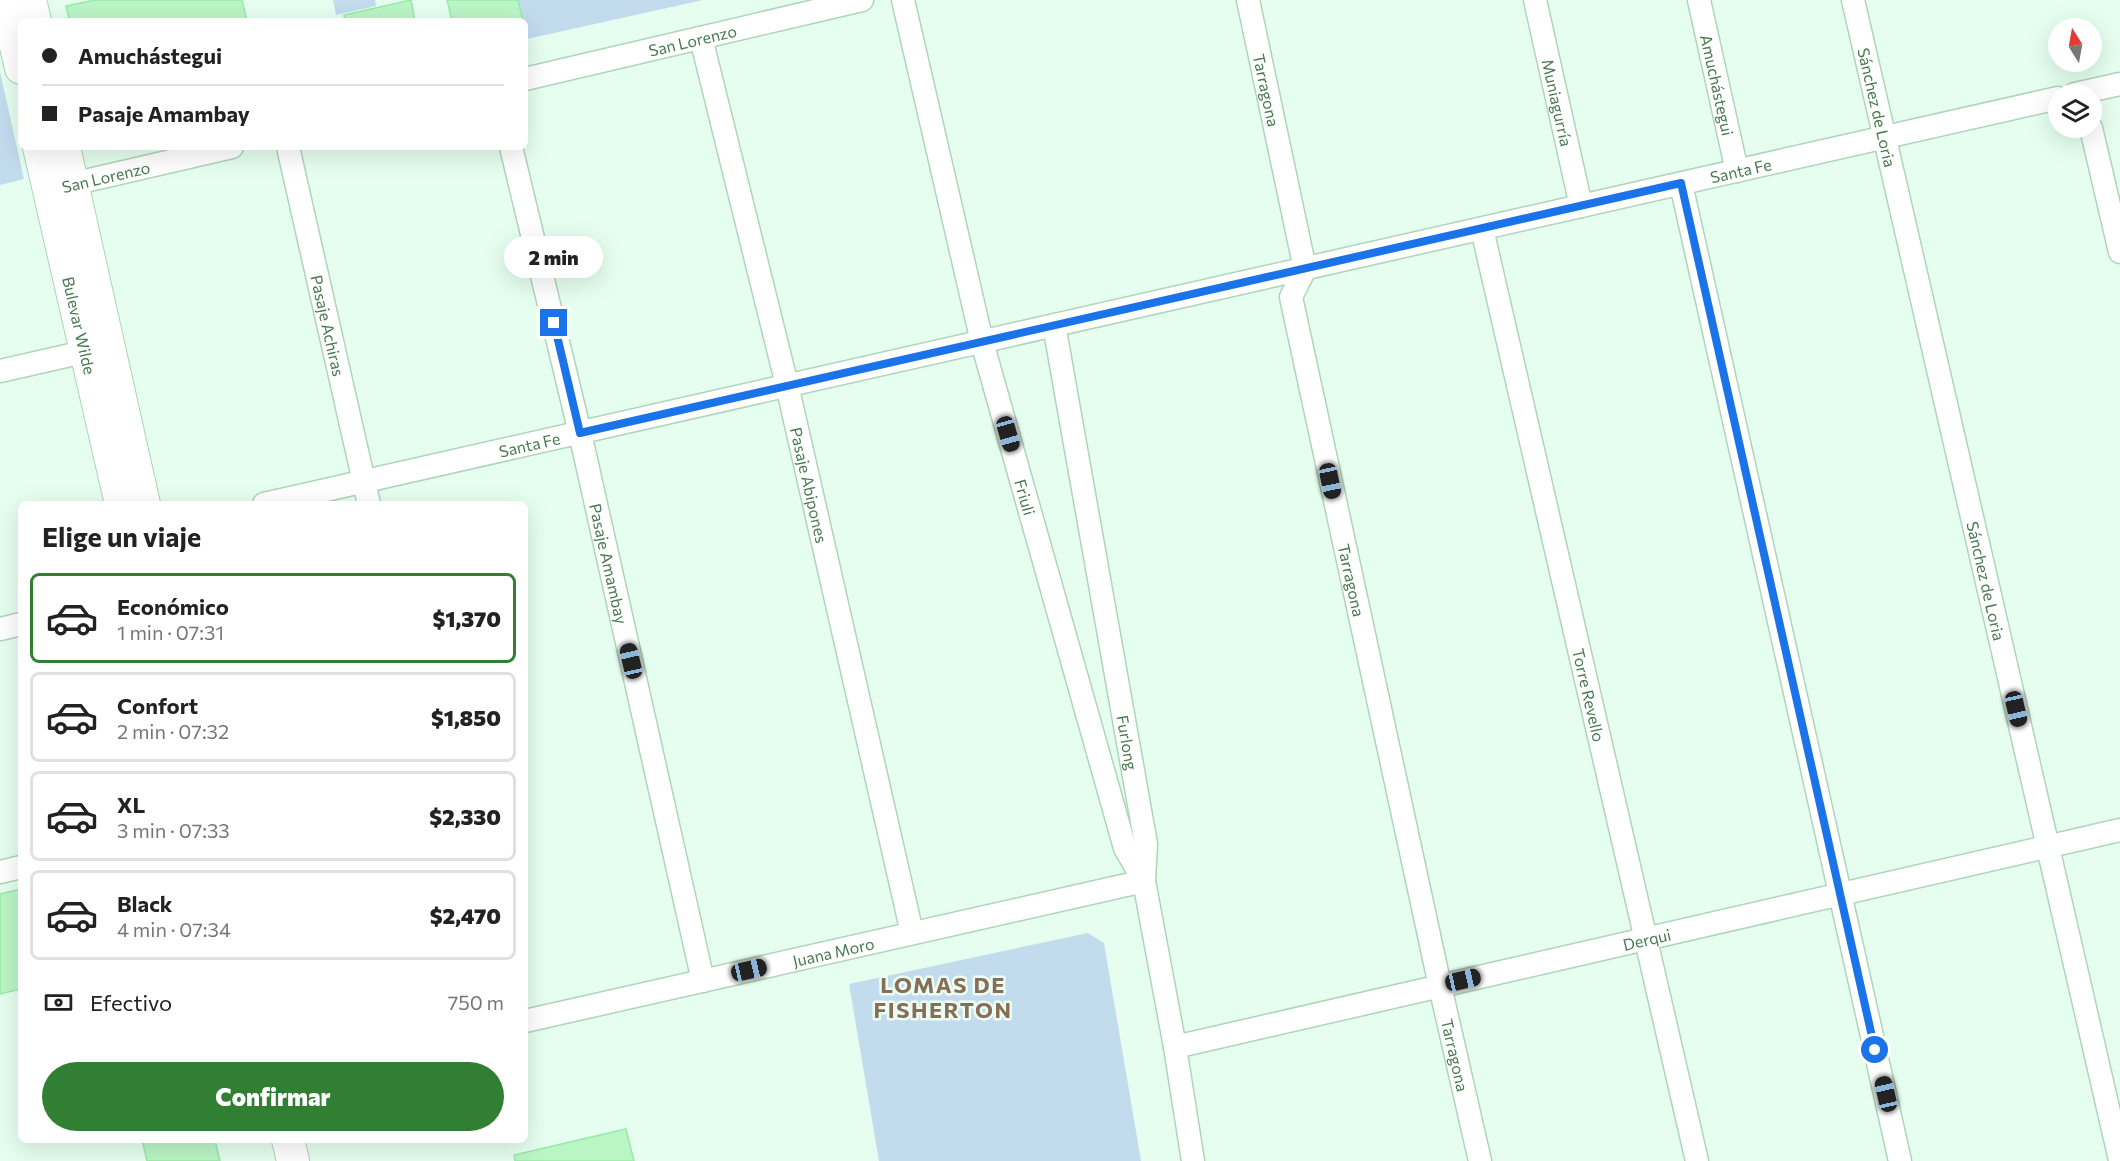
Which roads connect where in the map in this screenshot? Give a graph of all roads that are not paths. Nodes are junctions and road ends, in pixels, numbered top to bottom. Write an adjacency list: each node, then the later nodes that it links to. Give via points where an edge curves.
1 (5, 0): 11 (main road)
2 (30, 0): 9 (main road)
3 (862, 0): 10 (street, San Lorenzo)
4 (903, 0): 31 (street, Friuli)
5 (1248, 0): 29 (street, Tarragona)
6 (1535, 0): 26 (street, Muniagurría)
7 (1699, 0): 23 (street, Amuchástegui)
8 (1852, 0): 16 (street, Sánchez de Loria)
9 (34, 18)
10 (701, 38): 12 (street, San Lorenzo); 34 (street, Pasaje Abipones)
11 (18, 55)
12 (528, 78)
13 (2120, 84): 14 (street)
14 (2102, 88)
15 (2048, 100): 16 (street, Santa Fe)
16 (1884, 138): 23 (street, Santa Fe); 44 (street, Sánchez de Loria)
17 (2093, 138): 28 (street)
18 (41, 150): 25 (main road, Bulevar Wilde)
19 (64, 150): 25 (main road, Bulevar Wilde)
20 (219, 150): 25 (street, San Lorenzo)
21 (289, 150): 36 (street, Pasaje Achiras)
22 (512, 150): 35 (street, Pasaje Amambay)
23 (1737, 171): 24 (street, Santa Fe)
24 (1681, 183): 26 (street, Santa Fe); 48 (street)
25 (61, 187): 32 (main road, Bulevar Wilde)
26 (1581, 206): 27 (street, Santa Fe)
27 (1482, 228): 29 (street, Santa Fe); 50 (street, Torre Revello)
28 (2120, 252)
29 (1305, 269): 30 (street, Santa Fe); 52 (street, Tarragona, via 1291,297)
30 (1054, 325): 31 (street, Santa Fe); 47 (street, Furlong, via 1146,844)
31 (982, 342): 34 (street, Santa Fe); 47 (street, Friuli, via 1125,848)
32 (98, 349): 33 (street); 37 (main road, Bulevar Wilde); 38 (main road, Bulevar Wilde)
33 (0, 371)
34 (787, 385): 35 (street, Santa Fe); 49 (street, Pasaje Abipones)
35 (580, 433): 36 (street, Santa Fe); 51 (street, Pasaje Amambay)
36 (364, 481): 39 (street, Santa Fe); 40 (street, Pasaje Achiras)
37 (122, 501)
38 (143, 501)
39 (277, 501)
40 (368, 501)
41 (18, 625): 42 (street)
42 (0, 629)
43 (2120, 830): 44 (street, Derqui)
44 (2048, 846): 48 (street, Derqui); 57 (street, Sánchez de Loria)
45 (18, 868): 46 (street)
46 (0, 872)
47 (1144, 881): 49 (street, Juana Moro); 54 (street, Furlong)
48 (1840, 894): 50 (street, Derqui); 63 (street)
49 (912, 933): 51 (street, Juana Moro)
50 (1646, 938): 52 (street, Derqui); 62 (street, Torre Revello)
51 (703, 981): 53 (street, Juana Moro)
52 (1440, 986): 54 (street, Derqui); 61 (street, Tarragona)
53 (528, 1020)
54 (1175, 1047): 60 (street, Furlong)
55 (267, 1143): 58 (main road)
56 (289, 1143): 59 (main road)
57 (2120, 1160)
58 (271, 1161)
59 (293, 1161)
60 (1193, 1161)
61 (1480, 1161)
62 (1697, 1161)
63 (1900, 1161)

